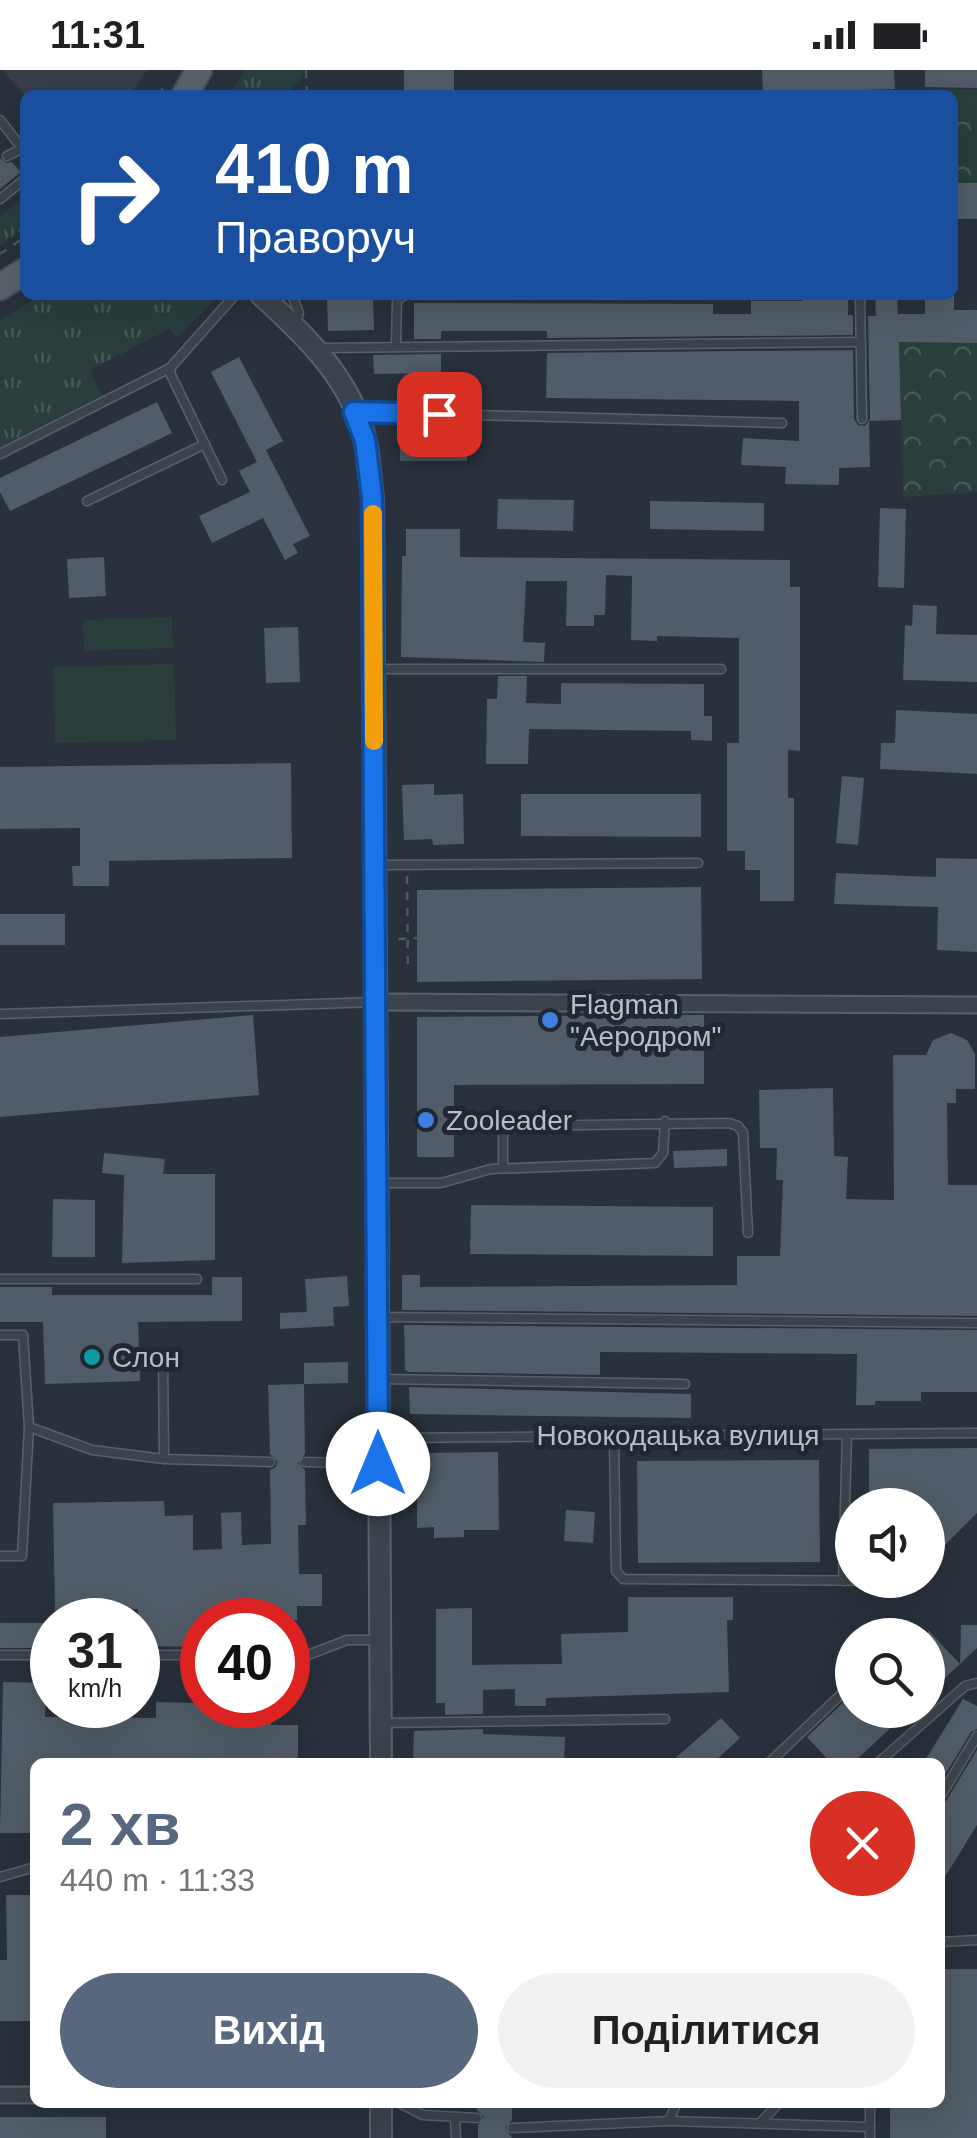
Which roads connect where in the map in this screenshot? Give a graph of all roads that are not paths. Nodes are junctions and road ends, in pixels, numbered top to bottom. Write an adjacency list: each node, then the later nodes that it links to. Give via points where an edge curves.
1 (0, 120): 2 (lane)
2 (20, 143)
3 (20, 149): 4 (lane)
4 (7, 156)
5 (20, 183): 6 (lane)
6 (0, 199)
7 (231, 300): 16 (lane)
8 (266, 300): 12 (street)
9 (294, 300): 12 (lane)
10 (396, 300): 14 (lane)
11 (860, 300): 13 (lane)
12 (295, 326): 15 (street)
13 (862, 342): 14 (lane); 18 (lane)
14 (396, 345): 15 (lane)
15 (316, 348): 17 (street)
16 (170, 368): 20 (lane); 21 (lane)
17 (354, 412): 19 (lane); 24 (street, via 372,497)
18 (862, 419)
19 (782, 423)
20 (204, 444): 22 (lane); 23 (lane)
21 (0, 454)
22 (222, 480)
23 (87, 501)
24 (374, 669): 25 (lane); 27 (street)
25 (721, 670)
26 (698, 863): 27 (lane)
27 (375, 865): 28 (street)
28 (376, 1002): 29 (street); 30 (lane); 33 (street)
29 (977, 1005)
30 (0, 1014)
31 (665, 1121): 32 (lane, via 664,1154 656,1163); 32 (lane, via 508,1127); 34 (lane, via 738,1126)
32 (503, 1168): 33 (lane, via 440,1183)
33 (377, 1182): 37 (street)
34 (748, 1233)
35 (0, 1279): 36 (lane)
36 (196, 1279)
37 (378, 1317): 38 (lane); 41 (street)
38 (977, 1323)
39 (0, 1335): 43 (lane, via 23,1335)
40 (163, 1354): 48 (lane)
41 (378, 1379): 42 (lane); 47 (street)
42 (685, 1384)
43 (28, 1427): 48 (lane, via 92,1450); 53 (lane, via 22,1556)
44 (977, 1433): 45 (lane, Новокодацька вулиця)
45 (847, 1434): 46 (lane, Новокодацька вулиця); 52 (lane)
46 (614, 1436): 47 (lane, Новокодацька вулиця); 54 (lane, via 616,1571 623,1579)
47 (378, 1438): 51 (street)
48 (164, 1460): 49 (lane)
49 (270, 1462)
50 (305, 1462): 51 (lane)
51 (378, 1464): 55 (street)
52 (846, 1488)
53 (0, 1556)
54 (835, 1581)
55 (382, 1640): 56 (lane, via 347,1640); 62 (street)
56 (310, 1654)
57 (0, 1655): 58 (lane)
58 (30, 1655)
59 (977, 1684): 66 (lane, via 964,1686)
60 (835, 1700): 65 (lane)
61 (665, 1719): 62 (lane)
62 (381, 1722): 64 (street)
63 (977, 1736): 67 (lane)
64 (381, 1758)
65 (774, 1758)
66 (883, 1758)
67 (945, 1790)
68 (30, 1869): 69 (lane)
69 (0, 1878)
70 (977, 1940): 71 (lane)
71 (945, 1942)
72 (0, 2095): 73 (street)
73 (30, 2095)
74 (381, 2108): 86 (street)
75 (410, 2108): 79 (lane)
76 (675, 2108): 81 (lane)
77 (775, 2108): 82 (lane)
78 (870, 2108): 84 (lane)
79 (455, 2117): 80 (lane); 87 (lane)
80 (478, 2118)
81 (669, 2121): 82 (lane); 83 (lane)
82 (760, 2124): 84 (lane)
83 (550, 2126): 85 (lane); 88 (lane)
84 (870, 2127): 89 (lane)
85 (512, 2128)
86 (381, 2138)
87 (456, 2138)
88 (550, 2138)
89 (870, 2138)

